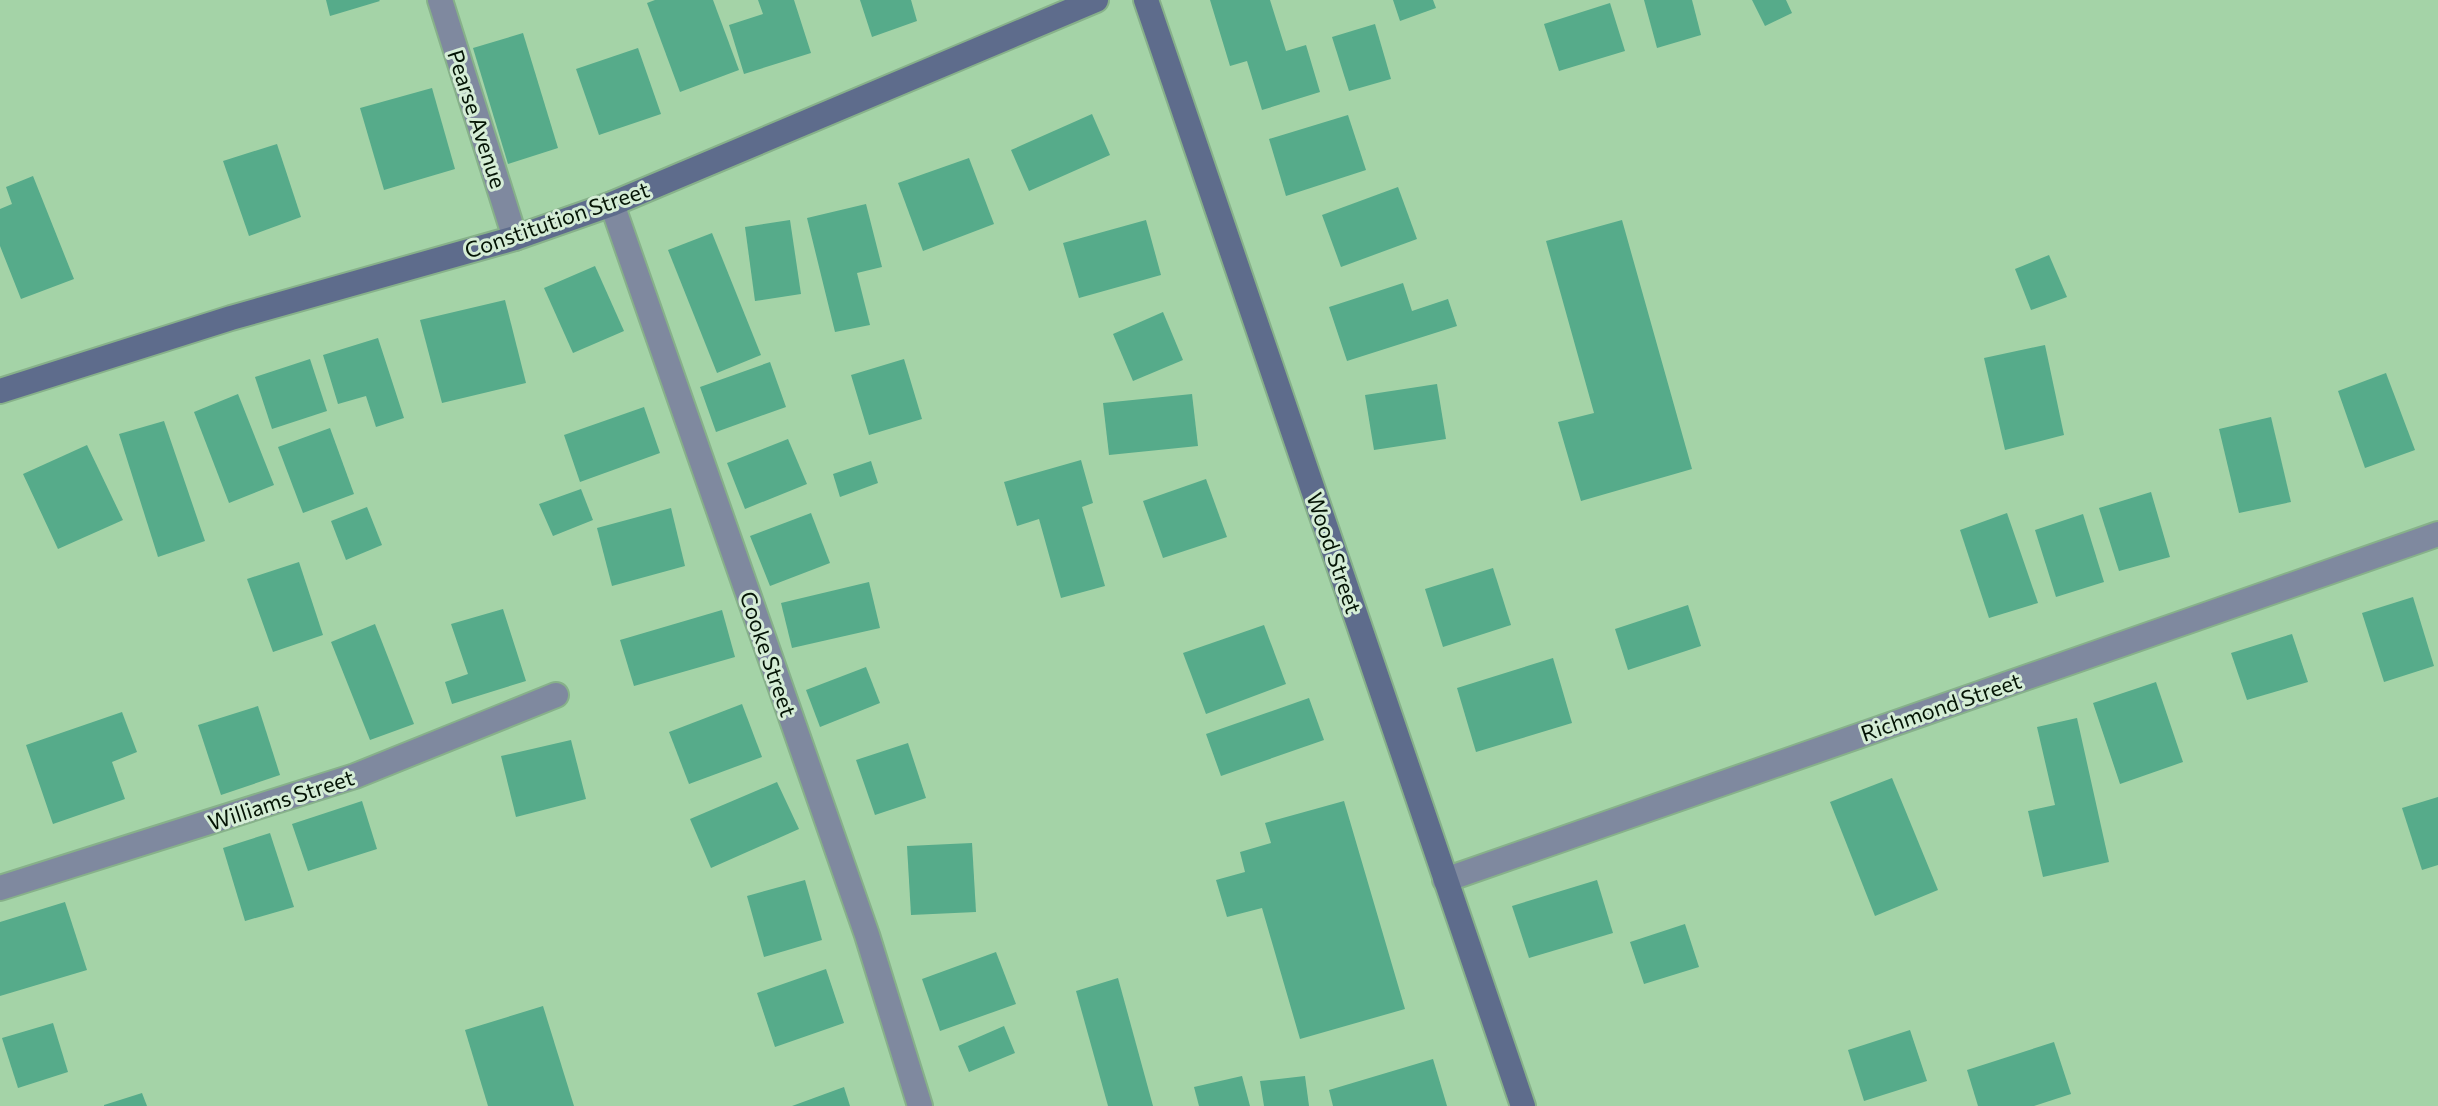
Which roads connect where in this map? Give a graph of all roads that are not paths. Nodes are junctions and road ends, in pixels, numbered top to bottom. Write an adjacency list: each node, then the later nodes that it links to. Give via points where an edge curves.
1 (440, 0): 5 (street, Pearse Avenue)
2 (1096, 0): 4 (street, Constitution Street)
3 (1146, 0): 9 (street, Wood Street)
4 (612, 204): 5 (street, Constitution Street); 11 (street, Cooke Street, via 867,935)
5 (515, 238): 6 (street, Constitution Street, via 231,318)
6 (0, 391)
7 (2438, 534): 9 (street, Richmond Street)
8 (556, 695): 10 (street, Williams Street, via 355,776)
9 (1445, 880): 12 (street, Wood Street)
10 (0, 888)
11 (920, 1106)
12 (1523, 1106)

